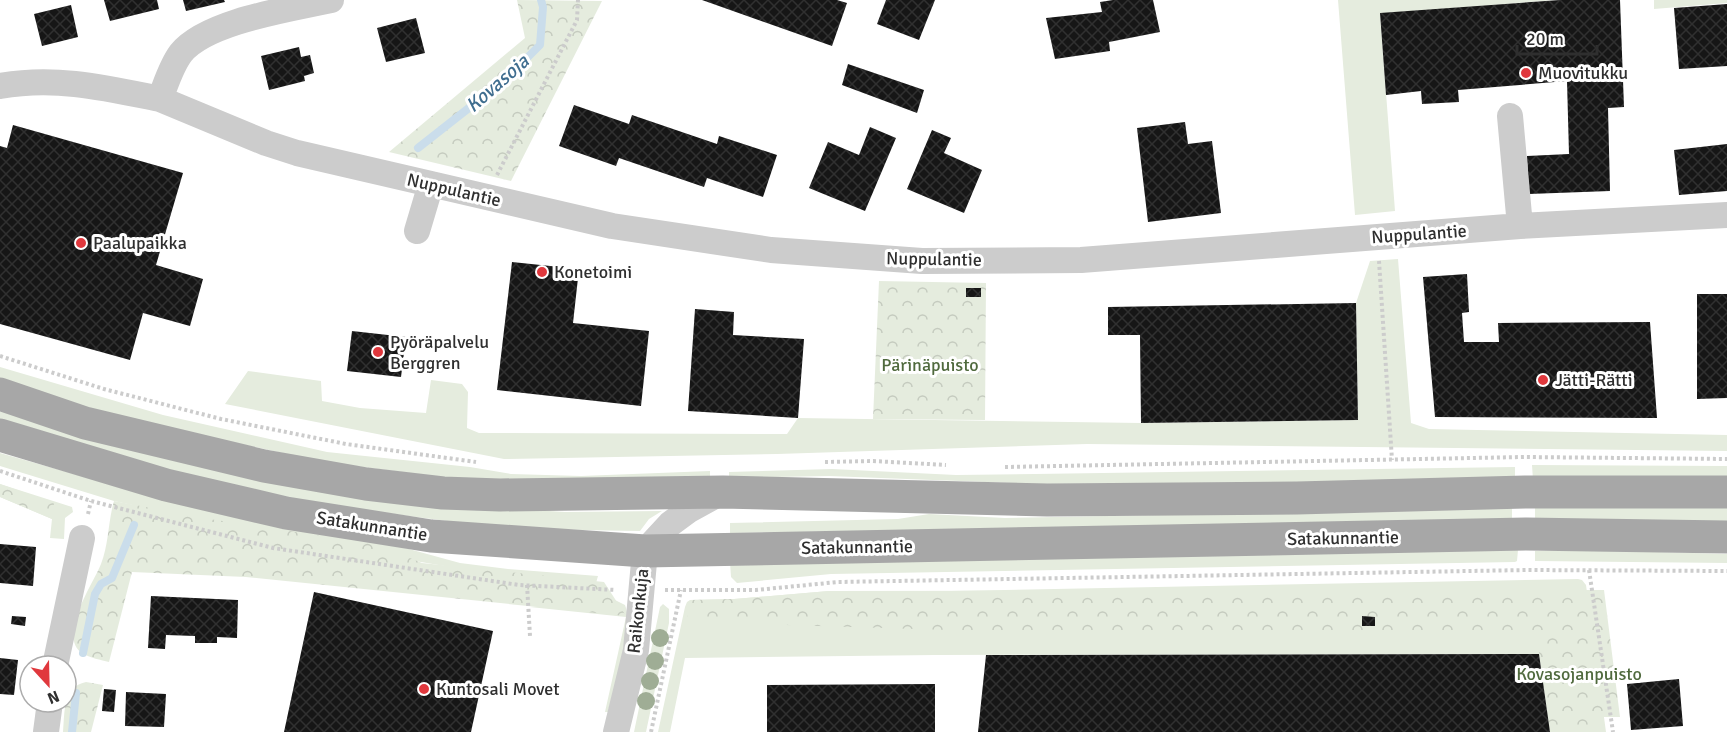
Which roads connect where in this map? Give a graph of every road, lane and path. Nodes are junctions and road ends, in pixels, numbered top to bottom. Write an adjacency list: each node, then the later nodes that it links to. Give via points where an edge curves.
1 (331, 0): 4 (street, via 229,25 200,38 181,54)
2 (578, 0): 7 (path, via 577,20)
3 (0, 86): 4 (street, Nuppulantie, via 68,82)
4 (160, 99): 6 (street, Nuppulantie, via 297,153)
5 (1510, 116): 9 (street)
6 (431, 184): 7 (street, Nuppulantie); 10 (street)
7 (485, 196): 11 (street, Nuppulantie, via 612,226 771,250 922,261 1081,260)
8 (1727, 215): 9 (street, Nuppulantie)
9 (1520, 226): 11 (street, Nuppulantie)
10 (417, 231)
11 (1378, 237): 16 (path)
12 (0, 356): 17 (path, via 104,389 221,419 346,444)
13 (0, 394): 22 (main road, via 85,423 158,442 366,484 500,495)
14 (0, 435): 26 (main road, Satakunnantie, via 166,485 286,513 431,536)
15 (1727, 459): 16 (path, via 1524,456)
16 (1392, 460): 20 (path)
17 (483, 462)
18 (815, 462): 19 (path)
19 (956, 466)
20 (1001, 467)
21 (0, 471): 29 (path, via 91,501 273,548)
22 (723, 492): 23 (main road, via 1058,500); 26 (street, Raikonkuja, via 670,524)
23 (1727, 492)
24 (1727, 537): 26 (main road, Satakunnantie, via 1526,534)
25 (82, 538): 34 (street)
26 (645, 551): 37 (street, Raikonkuja, via 636,650)
27 (1589, 570): 28 (path); 32 (path, via 838,582 756,590); 39 (path)
28 (1727, 571)
29 (527, 585): 30 (path); 33 (path)
30 (619, 590)
31 (668, 590): 32 (path)
32 (681, 590): 38 (path)
33 (530, 636)
34 (58, 654)
35 (48, 714): 36 (street)
36 (46, 732)
37 (616, 732)
38 (651, 732)
39 (1613, 732)

